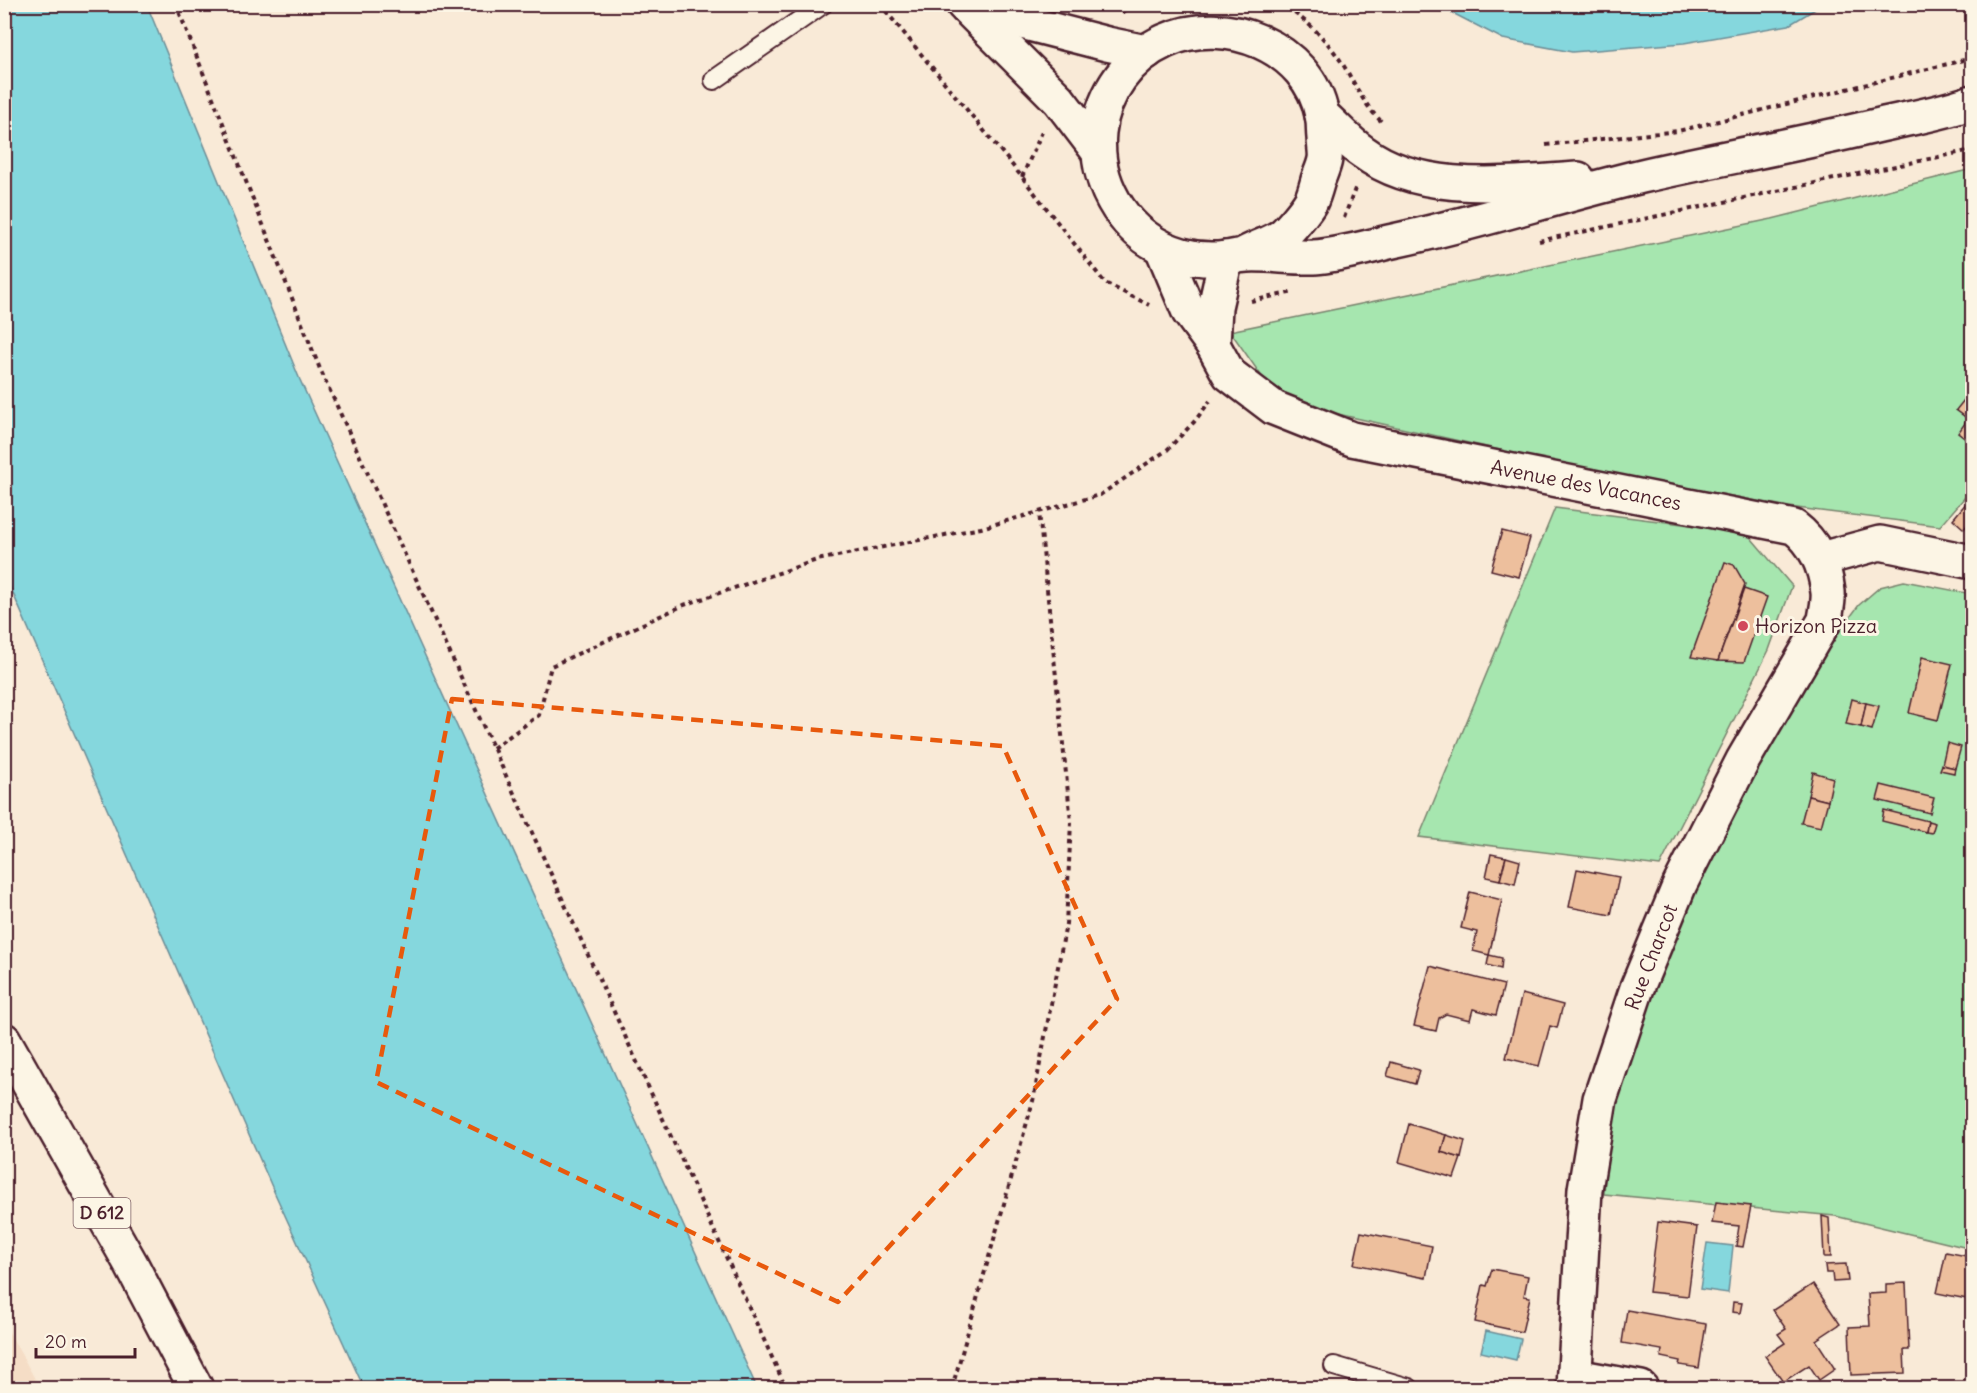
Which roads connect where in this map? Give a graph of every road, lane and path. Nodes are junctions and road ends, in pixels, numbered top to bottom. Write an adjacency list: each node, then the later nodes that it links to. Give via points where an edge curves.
1 (176, 4): 23 (path, via 320,369)
2 (824, 4): 9 (lane)
3 (1127, 4): 6 (path)
4 (1280, 4): 12 (path, via 1313,27 1338,57 1374,114)
5 (965, 6): 7 (street); 14 (street, via 1059,100)
6 (1092, 7)
7 (1146, 52): 11 (street, via 1186,33 1208,30 1251,37 1271,46 1303,75); 14 (street, via 1115,85 1099,128)
8 (1972, 58): 13 (path, via 1678,131)
9 (714, 80)
10 (1972, 102): 15 (street)
11 (1322, 115): 15 (street, via 1362,152 1384,165 1422,178 1477,184); 17 (street, via 1325,159 1311,201 1283,235)
12 (1390, 129)
13 (1536, 146)
14 (1098, 151): 16 (street, via 1102,175 1124,218)
15 (1641, 177): 17 (street, via 1438,232 1361,248 1314,257)
16 (1162, 248): 17 (street, via 1204,259); 18 (street, Avenue des Vacances, via 1189,312)
17 (1235, 256): 18 (street, via 1215,307)
18 (1213, 345): 19 (street, Avenue des Vacances)
19 (1229, 374): 20 (path, via 1194,422 1167,450 1100,495); 21 (street, Avenue des Vacances, via 1274,408 1352,439 1794,527)
20 (1039, 512): 23 (path, via 981,528 817,560 684,605 551,666 539,715); 29 (path, via 1071,822 1066,924 1033,1101)
21 (1821, 559): 22 (street, via 1880,543); 26 (street, Rue Charcot, via 1828,593 1824,620 1743,760 1680,884 1637,988 1600,1099 1585,1189)
22 (1972, 562)
23 (493, 748): 28 (path)
24 (4, 1040): 27 (street, D 612, via 131,1264)
25 (1334, 1366): 30 (lane)
26 (1575, 1382): 31 (street)
27 (196, 1389)
28 (786, 1389)
29 (952, 1389)
30 (1409, 1389)
31 (1641, 1389)

